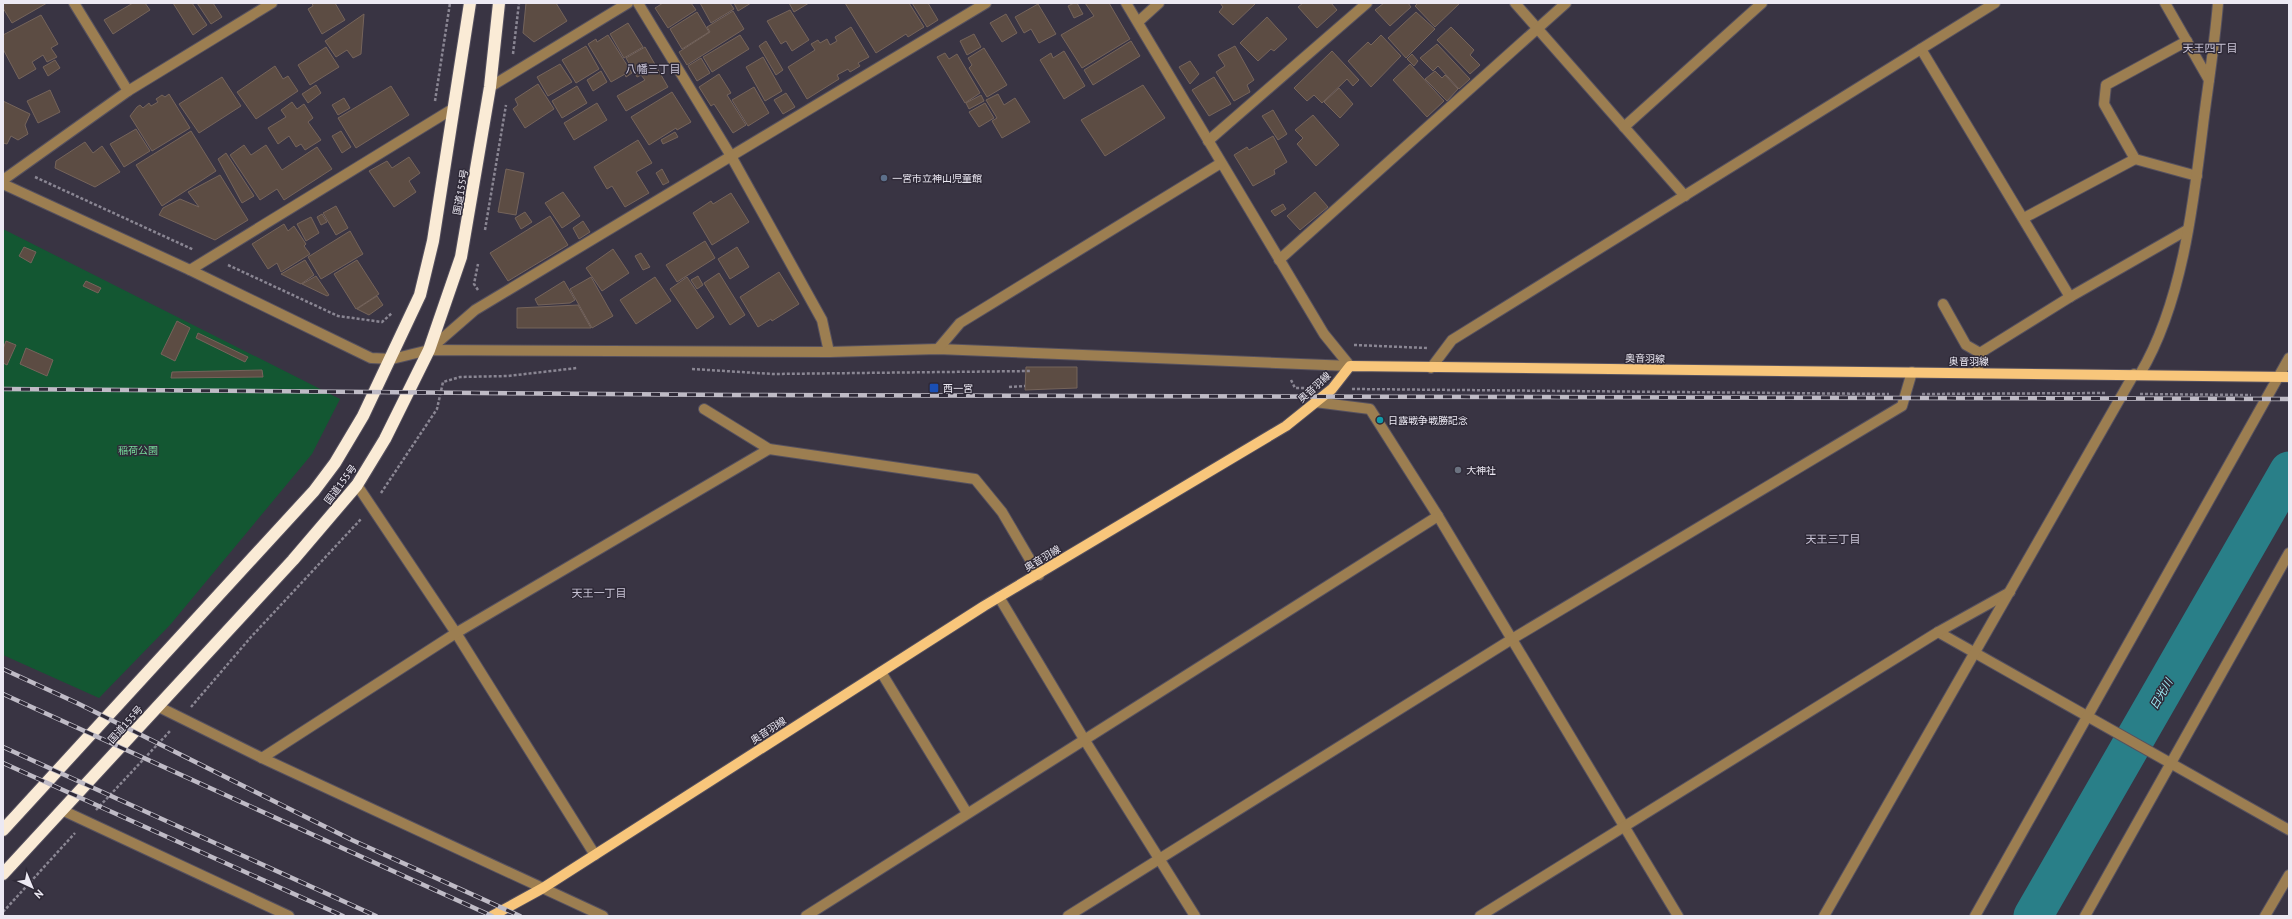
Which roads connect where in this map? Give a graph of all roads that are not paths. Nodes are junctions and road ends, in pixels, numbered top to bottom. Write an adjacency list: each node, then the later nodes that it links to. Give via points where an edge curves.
1 (74, 3): 23 (street)
2 (272, 3): 23 (street)
3 (470, 3): 24 (highway, 国道155号)
4 (499, 3): 22 (highway, 国道155号)
5 (628, 3): 22 (street)
6 (638, 3): 27 (street)
7 (986, 3): 27 (street)
8 (1126, 3): 17 (street)
9 (1159, 3): 17 (street)
10 (1368, 3): 26 (street)
11 (1515, 3): 18 (street)
12 (1566, 3): 18 (street)
13 (1762, 3): 25 (street)
14 (1995, 3): 20 (street)
15 (2164, 3): 19 (street)
16 (2218, 3): 21 (street)
17 (1138, 22): 26 (street)
18 (1537, 28): 25 (street); 36 (street)
19 (2186, 41): 21 (street); 28 (street, via 2106,85 2104,104)
20 (1921, 49): 33 (street); 34 (street)
21 (2209, 80): 30 (street)
22 (490, 87): 41 (highway, 国道155号, via 461,257)
23 (128, 91): 31 (street)
24 (454, 108): 37 (street); 45 (highway, 国道155号, via 433,241 420,295)
25 (1624, 127): 33 (street)
26 (1208, 141): 29 (street)
27 (731, 156): 41 (street, via 475,310); 42 (street, via 822,320)
28 (2135, 159): 30 (street); 34 (street)
29 (1221, 163): 36 (street); 40 (street, via 960,323)
30 (2197, 176): 35 (street)
31 (3, 180)
32 (3, 184): 37 (street)
33 (1685, 196): 47 (street, via 1452,340)
34 (2024, 218): 38 (street)
35 (2187, 230): 38 (street); 50 (street, via 2179,275 2162,328)
36 (1279, 260): 46 (street, via 1324,334)
37 (190, 270): 45 (street, via 371,358)
38 (2070, 298): 43 (street)
39 (1943, 304): 43 (street, via 1966,345)
40 (938, 349): 42 (street); 46 (street)
41 (429, 350): 42 (street); 45 (street); 55 (highway, 国道155号, via 385,439)
42 (829, 352)
43 (1980, 353): 49 (street)
44 (2289, 358): 51 (street)
45 (392, 359): 73 (highway, 国道155号, via 363,416 335,463 314,491)
46 (1350, 366): 47 (main road, 奥音羽線); 52 (main road, 奥音羽線, via 1332,389)
47 (1431, 368): 48 (main road, 奥音羽線)
48 (1912, 372): 49 (main road, 奥音羽線); 63 (street, via 1902,406)
49 (1976, 373): 50 (main road, 奥音羽線)
50 (2137, 374): 51 (main road, 奥音羽線); 59 (street)
51 (2285, 377): 67 (street, via 2269,395)
52 (1315, 402): 56 (street, via 1370,409); 58 (main road, 奥音羽線, via 1286,426)
53 (704, 409): 54 (street)
54 (769, 449): 58 (street, via 975,479 1002,512); 62 (street)
55 (357, 485): 62 (street); 66 (highway, 国道155号, via 293,560)
56 (1438, 516): 63 (street); 68 (street)
57 (2289, 553): 70 (street)
58 (1039, 575): 60 (main road, 奥音羽線)
59 (2010, 592): 61 (street); 64 (street)
60 (999, 597): 65 (main road, 奥音羽線); 68 (street)
61 (1938, 632): 64 (street); 74 (street)
62 (456, 633): 69 (street); 76 (street)
63 (1512, 639): 74 (street); 77 (street)
64 (1976, 654): 67 (street); 89 (street)
65 (881, 672): 72 (street); 76 (main road, 奥音羽線)
66 (157, 706): 69 (street); 71 (highway, 国道155号)
67 (2090, 719): 70 (street); 90 (street)
68 (1084, 739): 72 (street); 77 (street)
69 (262, 758): 80 (street)
70 (2171, 765): 75 (street); 91 (street)
71 (64, 811): 78 (highway, 国道155号); 81 (street)
72 (967, 813): 84 (street)
73 (5, 824)
74 (1626, 826): 87 (street); 88 (street)
75 (2289, 830)
76 (595, 855): 80 (main road, 奥音羽線)
77 (1160, 860): 85 (street); 86 (street)
78 (3, 874)
79 (2289, 875): 92 (street)
80 (543, 888): 82 (main road, 奥音羽線); 83 (street)
81 (289, 916)
82 (492, 916)
83 (603, 916)
84 (806, 916)
85 (1068, 916)
86 (1195, 916)
87 (1480, 916)
88 (1678, 916)
89 (1824, 916)
90 (1975, 916)
91 (2084, 916)
92 (2265, 916)

